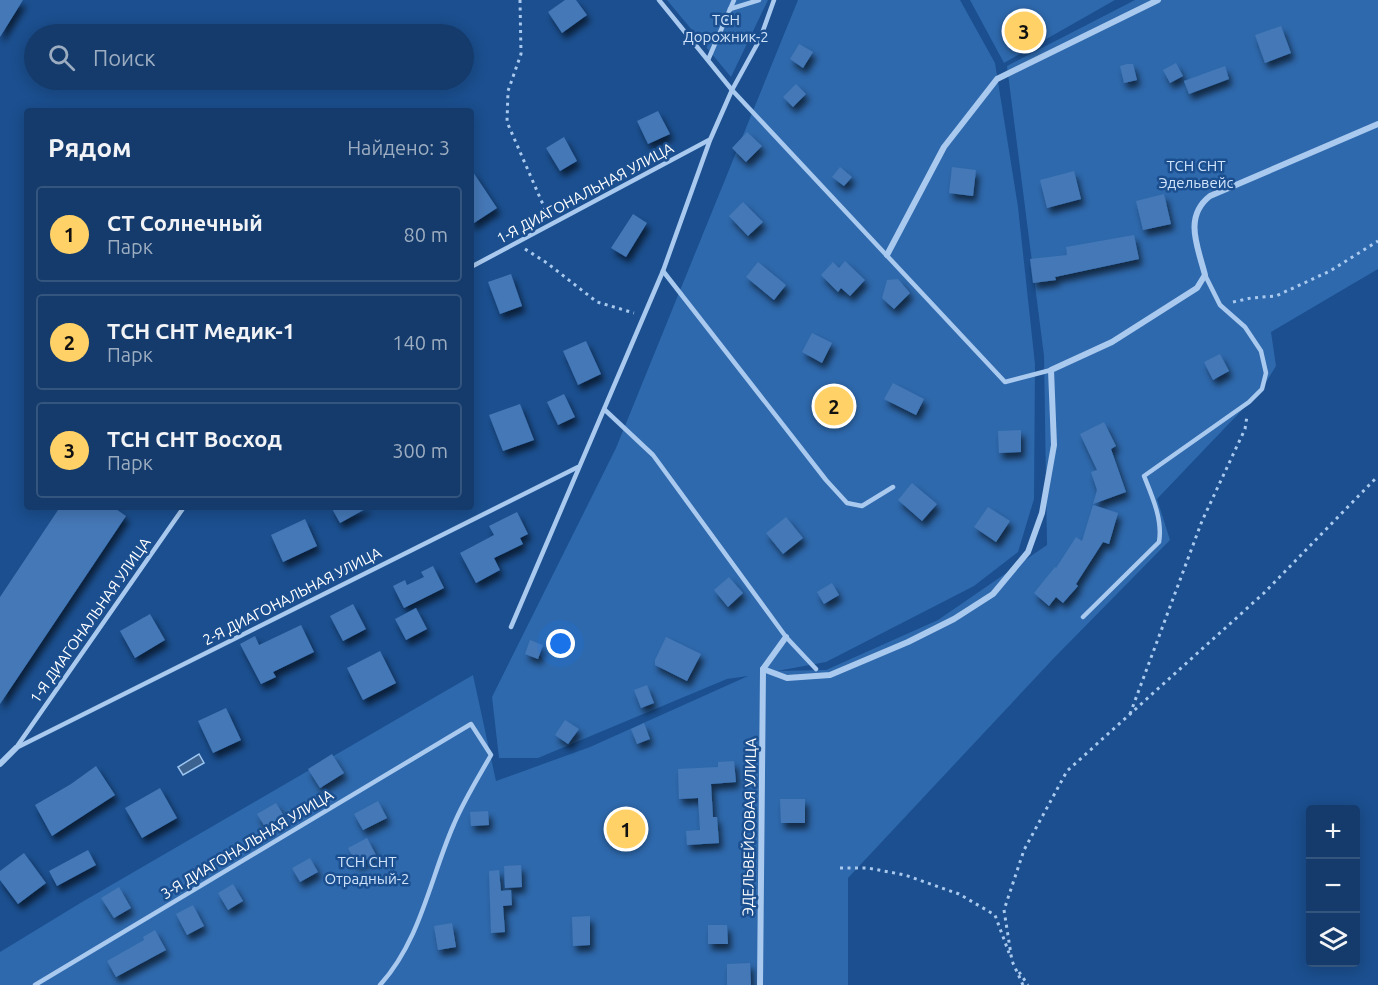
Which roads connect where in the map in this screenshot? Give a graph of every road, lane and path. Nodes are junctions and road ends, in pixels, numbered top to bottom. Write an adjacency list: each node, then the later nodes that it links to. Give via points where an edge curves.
1 (520, 0): 12 (path, via 521,54 508,91 507,122)
2 (659, 0): 8 (lane)
3 (734, 0): 7 (lane)
4 (759, 0): 7 (lane)
5 (774, 0): 9 (lane, via 760,39)
6 (1158, 0): 15 (street, via 997,79 944,147)
7 (730, 9): 8 (lane)
8 (708, 60): 9 (lane)
9 (732, 90): 11 (lane); 15 (lane)
10 (1378, 124): 18 (street, via 1203,202 1197,210 1194,228)
11 (710, 140): 12 (lane, 1-Я ДИАГОНАЛЬНАЯ УЛИЦА); 17 (lane)
12 (552, 224): 14 (lane, 1-Я ДИАГОНАЛЬНАЯ УЛИЦА)
13 (1378, 241): 19 (path, via 1330,271 1276,296)
14 (516, 244): 16 (lane, 1-Я ДИАГОНАЛЬНАЯ УЛИЦА); 20 (path, via 597,302)
15 (887, 255): 21 (lane, via 1005,382)
16 (474, 265)
17 (663, 271): 20 (lane); 26 (lane, via 847,503 862,506)
18 (1205, 275): 19 (lane); 21 (street, via 1197,288 1162,312 1112,342)
19 (1220, 305): 22 (lane, via 1245,327 1261,351 1266,373 1262,388)
20 (645, 316): 23 (lane)
21 (1051, 370): 31 (street, via 1054,445 1042,513 1028,552 993,594 945,624 830,675 787,678)
22 (1249, 402): 28 (lane, via 1144,476 1161,532 1159,542); 33 (path, via 1245,429 1202,521)
23 (605, 410): 24 (lane); 30 (lane, via 653,455)
24 (579, 467): 29 (lane); 34 (lane, 2-Я ДИАГОНАЛЬНАЯ УЛИЦА)
25 (1378, 476): 33 (path, via 1264,593)
26 (893, 487)
27 (182, 510): 34 (lane, 1-Я ДИАГОНАЛЬНАЯ УЛИЦА)
28 (1083, 617)
29 (512, 627)
30 (786, 637): 31 (street); 32 (lane)
31 (763, 669): 40 (street, ЭДЕЛЬВЕЙСОВАЯ УЛИЦА)
32 (816, 669)
33 (1129, 716): 37 (path, via 1067,771 1024,850 1004,910)
34 (16, 748): 35 (street)
35 (0, 764)
36 (840, 868): 37 (path, via 905,874 959,894 994,915)
37 (1012, 961): 41 (path); 42 (path)
38 (35, 985): 39 (lane, 3-Я ДИАГОНАЛЬНАЯ УЛИЦА, via 471,724 491,755 454,823 409,944)
39 (380, 985)
40 (760, 985)
41 (1023, 985)
42 (1028, 985)

